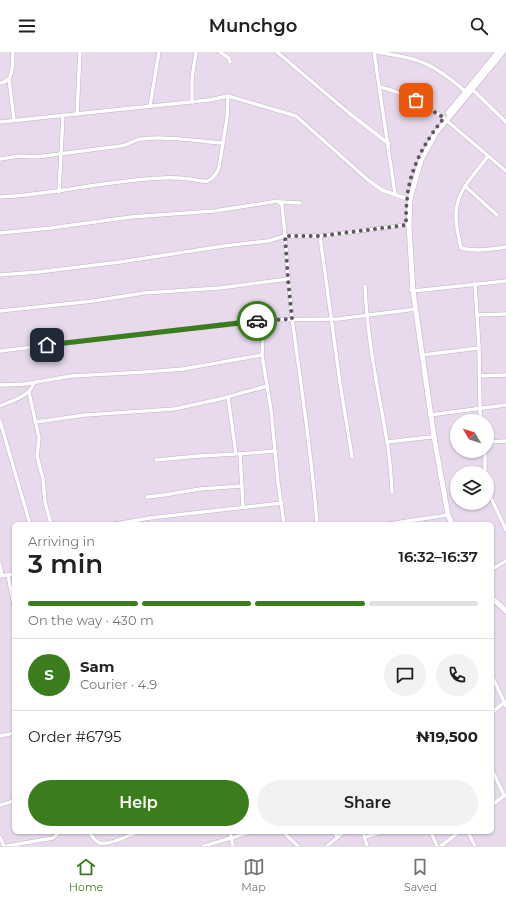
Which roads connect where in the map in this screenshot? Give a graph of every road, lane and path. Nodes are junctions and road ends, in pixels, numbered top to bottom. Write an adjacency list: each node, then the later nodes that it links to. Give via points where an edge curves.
1 (13, 52): 11 (street)
2 (80, 52): 20 (street)
3 (159, 52): 19 (street)
4 (196, 52): 18 (street)
5 (220, 52): 10 (street, via 229,58)
6 (277, 52): 27 (street)
7 (375, 52): 13 (street); 15 (street, via 408,57 430,65)
8 (498, 52): 15 (main road)
9 (504, 52): 14 (main road)
10 (230, 62)
11 (9, 79): 12 (street); 23 (street)
12 (0, 83)
13 (380, 87): 22 (street, via 409,96); 27 (street)
14 (473, 90): 17 (main road); 25 (street)
15 (466, 92): 17 (main road)
16 (228, 96): 18 (street); 26 (street); 35 (street, via 296,116 368,180 382,190)
17 (462, 100): 22 (main road)
18 (192, 102): 19 (street)
19 (150, 106): 20 (street)
20 (77, 114): 21 (street)
21 (62, 115): 23 (street); 28 (street)
22 (445, 119): 29 (street); 32 (main road, via 428,140)
23 (14, 120): 24 (street)
24 (0, 122)
25 (506, 122)
26 (223, 143): 28 (street, via 178,138 141,139 121,146); 34 (street, via 218,172 208,181 163,178)
27 (389, 144): 35 (street)
28 (61, 153): 30 (street); 34 (street)
29 (488, 156): 31 (street); 33 (street)
30 (0, 159)
31 (506, 171)
32 (413, 178): 37 (main road); 51 (main road, via 409,225)
33 (465, 186): 40 (street); 45 (street, via 459,195 456,208 461,248 467,250)
34 (59, 192): 36 (street)
35 (395, 194): 37 (street)
36 (0, 197)
37 (407, 199): 41 (main road)
38 (280, 202): 39 (street); 42 (street); 43 (street)
39 (300, 204)
40 (497, 215)
41 (406, 225): 44 (street); 51 (main road)
42 (0, 233)
43 (285, 236): 44 (street); 46 (street, via 268,241 108,264); 47 (street)
44 (320, 236): 59 (street)
45 (506, 247)
46 (0, 275)
47 (288, 279): 53 (street); 57 (street)
48 (506, 281): 49 (street)
49 (475, 284): 51 (street); 55 (street)
50 (364, 286): 56 (street)
51 (412, 290): 52 (main road)
52 (414, 310): 56 (street); 63 (main road); 78 (main road)
53 (0, 311)
54 (506, 314): 55 (street)
55 (477, 315): 60 (street)
56 (366, 316): 59 (street); 80 (street)
57 (292, 319): 58 (street); 59 (street); 97 (street, via 308,431)
58 (260, 320): 61 (street); 62 (street, via 263,336)
59 (332, 320): 84 (street)
60 (479, 348): 63 (street); 65 (street)
61 (0, 351)
62 (262, 355): 66 (street, via 183,369 71,376); 68 (street)
63 (422, 355): 75 (main road)
64 (506, 375): 65 (street)
65 (479, 376): 73 (street)
66 (34, 383): 67 (street); 69 (street)
67 (0, 385)
68 (267, 386): 70 (street); 82 (street)
69 (30, 392): 72 (street); 77 (street)
70 (228, 397): 77 (street, via 174,409 85,415); 83 (street)
71 (506, 405): 73 (street)
72 (0, 406)
73 (480, 409): 74 (street); 75 (street)
74 (481, 414)
75 (430, 416): 92 (main road)
76 (0, 421): 93 (street)
77 (36, 422): 94 (street, via 39,441 37,456)
78 (431, 437): 80 (street); 92 (main road)
79 (506, 441): 81 (street)
80 (387, 442): 87 (street)
81 (494, 442)
82 (275, 451): 83 (street); 89 (street)
83 (238, 454): 85 (street); 86 (street)
84 (352, 457)
85 (156, 460)
86 (242, 486): 88 (street); 91 (street)
87 (392, 492)
88 (147, 496)
89 (282, 503): 91 (street); 96 (street)
90 (494, 504): 101 (street)
91 (243, 507): 95 (street)
92 (447, 516): 98 (street); 99 (main road); 100 (main road)
93 (29, 522)
94 (50, 522)
95 (130, 522)
96 (284, 522)
97 (317, 522)
98 (403, 522)
99 (448, 522)
100 (451, 522)
101 (506, 530)
102 (506, 561): 104 (street)
103 (0, 565): 107 (street)
104 (494, 568)
105 (12, 574): 106 (street)
106 (8, 575): 107 (street); 108 (street)
107 (1, 576)
108 (12, 596)
109 (494, 600): 111 (main road)
110 (494, 605): 112 (main road)
111 (506, 611)
112 (506, 615)
113 (494, 680): 114 (street)
114 (505, 704): 115 (street)
115 (494, 711)
116 (12, 733): 117 (street)
117 (0, 736)
118 (494, 774): 119 (street)
119 (505, 795): 121 (street)
120 (12, 802): 122 (street)
121 (494, 803)
122 (0, 805)
123 (58, 834): 141 (street, via 53,838)
124 (91, 834): 125 (street, via 102,844)
125 (132, 834)
126 (230, 834): 139 (street)
127 (244, 834): 139 (street)
128 (285, 834): 144 (street)
129 (335, 834): 137 (street)
130 (342, 834): 137 (street)
131 (364, 834): 138 (street)
132 (375, 834): 138 (street)
133 (432, 834): 147 (street)
134 (457, 834): 148 (street)
135 (469, 834): 149 (street)
136 (0, 837): 140 (street)
137 (338, 837): 145 (street)
138 (365, 837): 146 (street)
139 (231, 838): 142 (street); 143 (street)
140 (4, 846)
141 (7, 846)
142 (204, 846)
143 (233, 846)
144 (298, 846)
145 (327, 846)
146 (367, 846)
147 (437, 846)
148 (442, 846)
149 (475, 846)

